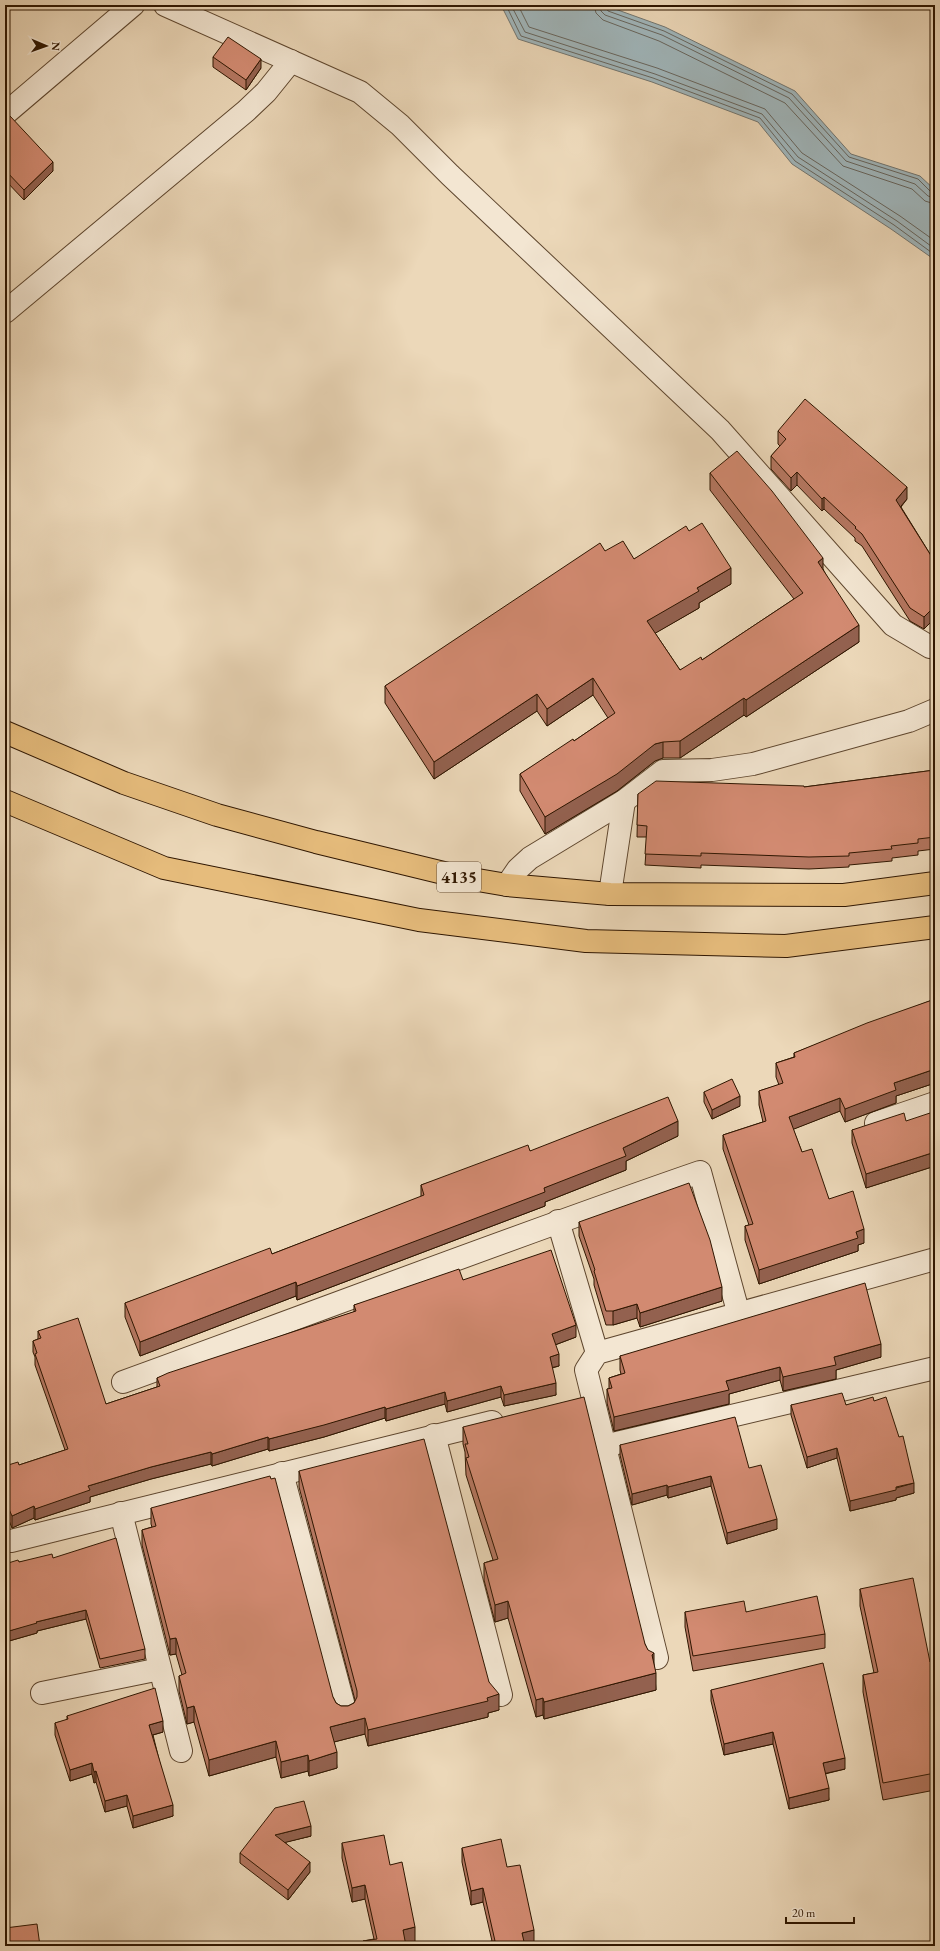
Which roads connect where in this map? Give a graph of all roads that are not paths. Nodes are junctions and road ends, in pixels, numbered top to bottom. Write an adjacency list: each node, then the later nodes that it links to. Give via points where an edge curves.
1 (133, 5): 4 (street)
2 (166, 5): 3 (street)
3 (291, 61): 5 (street, via 266,92 246,111); 6 (street, via 360,92 400,125 450,176 720,430 893,625)
4 (5, 114)
5 (5, 312)
6 (935, 648)
7 (935, 710): 10 (street, via 909,721 753,764 712,770 663,771)
8 (5, 732): 12 (main road, 4135, via 124,783 216,815 460,877)
9 (5, 801): 14 (main road, via 164,868 419,920 586,941 786,946)
10 (624, 801): 12 (street, via 530,858 518,869); 13 (street)
11 (935, 883): 13 (main road, 4135, via 844,895)
12 (507, 885): 13 (main road, 4135)
13 (610, 894)
14 (935, 927)
15 (935, 1103): 16 (street)
16 (854, 1131)
17 (558, 1221): 19 (street, via 700,1172); 20 (street); 22 (street)
18 (935, 1259): 19 (street)
19 (739, 1315): 20 (street)
20 (597, 1353): 23 (street, via 586,1370)
21 (935, 1368): 27 (street)
22 (123, 1382)
23 (593, 1399): 24 (street); 27 (street)
24 (570, 1404)
25 (510, 1418): 26 (street)
26 (434, 1435): 28 (street); 34 (street)
27 (604, 1446): 31 (street)
28 (282, 1473): 29 (street); 35 (street)
29 (121, 1513): 30 (street); 32 (street)
30 (10, 1541)
31 (657, 1658)
32 (160, 1669): 33 (street); 36 (street)
33 (42, 1693)
34 (501, 1695)
35 (345, 1710)
36 (181, 1751)

